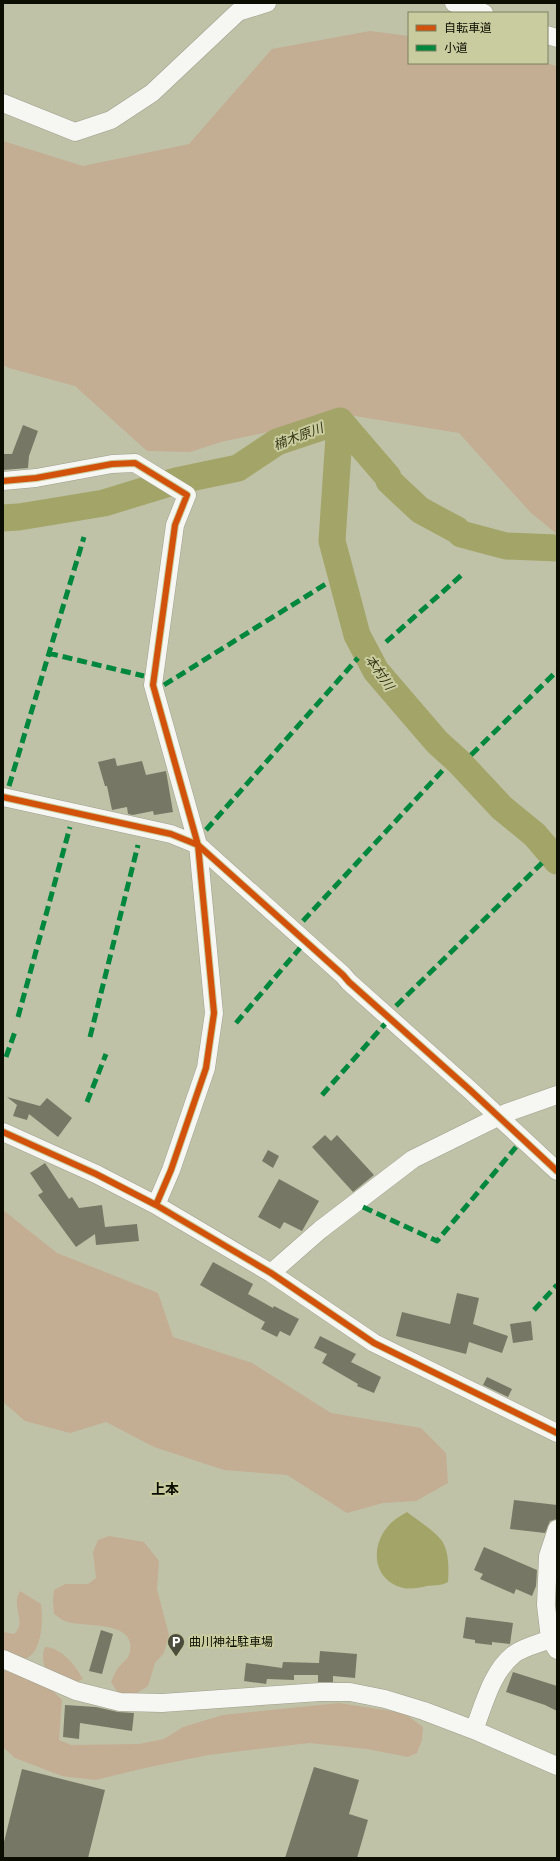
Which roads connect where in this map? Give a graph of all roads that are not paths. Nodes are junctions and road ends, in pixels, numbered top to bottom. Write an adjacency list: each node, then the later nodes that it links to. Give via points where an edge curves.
1 (267, 3): 4 (street, via 238,12 152,93 111,120 75,132)
2 (454, 3): 3 (street)
3 (481, 12)
4 (3, 103)
5 (3, 481): 7 (street, via 36,478 112,464 135,463 187,495 175,525 153,685)
6 (3, 797): 7 (street, via 170,834)
7 (198, 845): 9 (street); 12 (street, via 214,1013 206,1068 171,1170)
8 (557, 1095): 9 (street)
9 (498, 1116): 11 (street); 13 (street, via 413,1159 320,1230)
10 (3, 1132): 12 (street, via 96,1174)
11 (557, 1171)
12 (156, 1205): 13 (street)
13 (271, 1273): 14 (street, via 374,1343)
14 (557, 1433)
15 (557, 1529): 16 (street, via 548,1556 546,1605)
16 (553, 1645): 18 (street, via 514,1654 501,1668 486,1696)
17 (3, 1659): 18 (street, via 76,1691 120,1702 162,1703 350,1692 398,1703)
18 (474, 1730): 19 (street)
19 (557, 1766)

